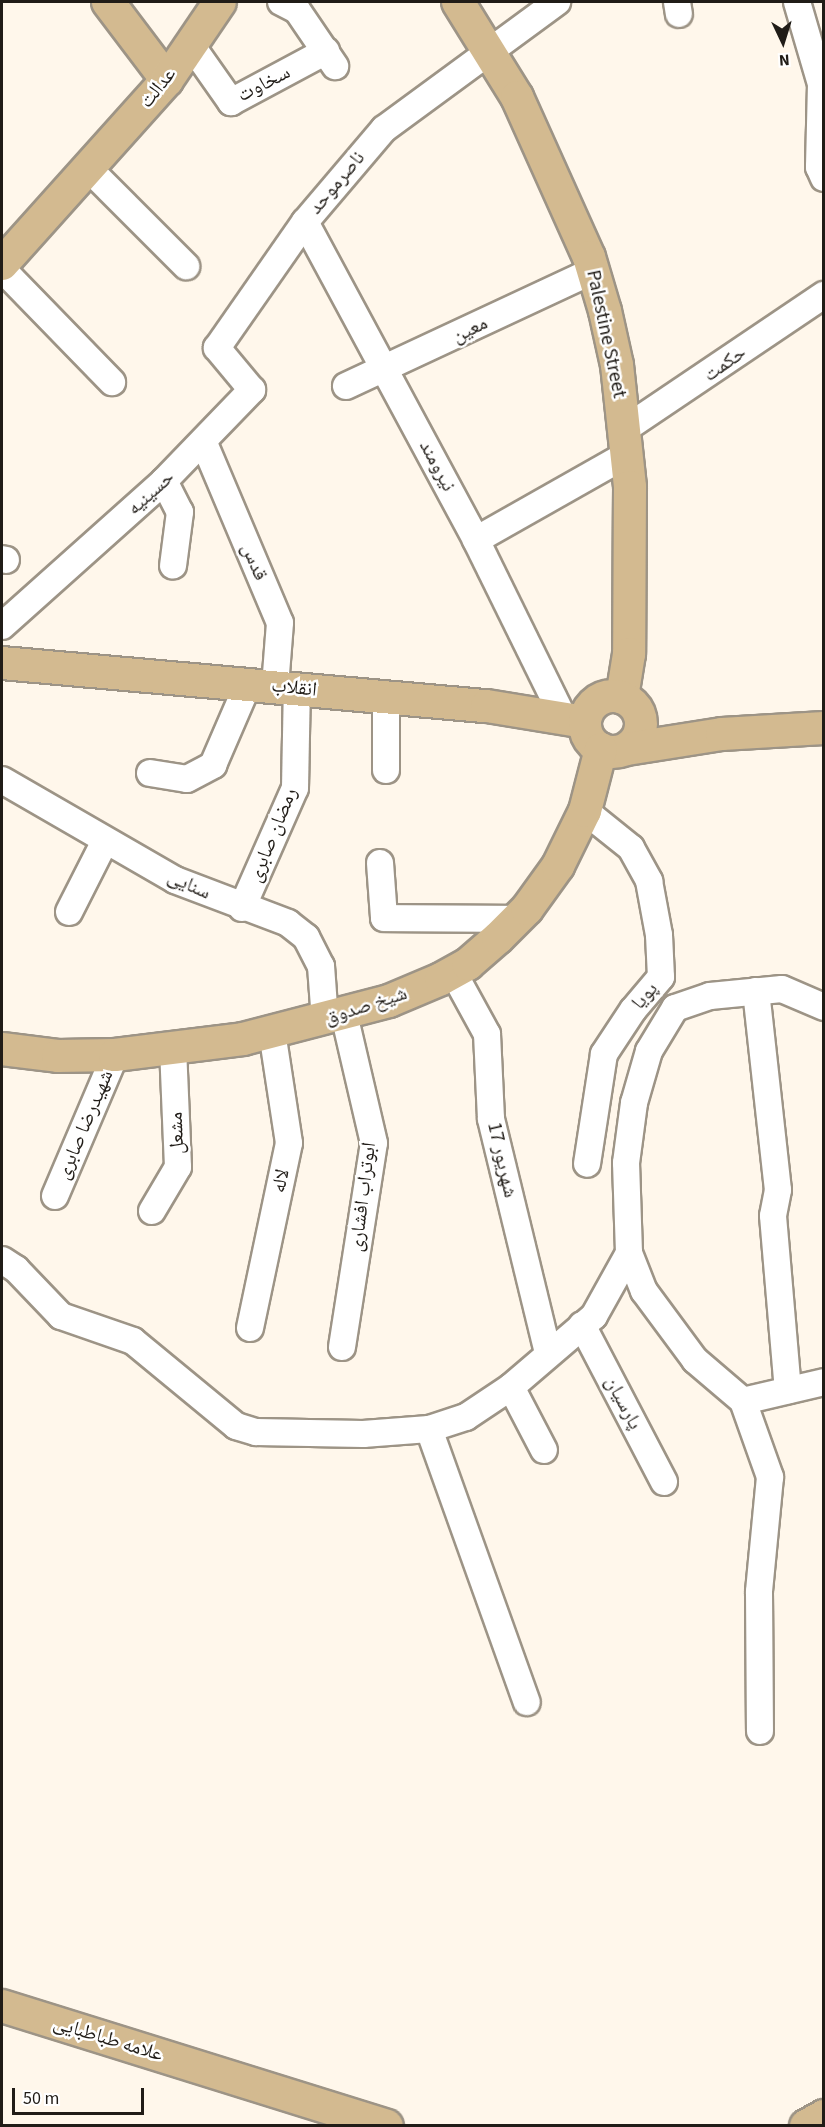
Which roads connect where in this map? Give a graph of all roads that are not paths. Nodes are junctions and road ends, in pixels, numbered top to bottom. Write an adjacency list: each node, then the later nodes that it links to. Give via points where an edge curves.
1 (108, 2): 9 (main road)
2 (220, 2): 7 (main road, عدالت)
3 (281, 2): 7 (street, سخاوت, via 297,10 331,59 231,102)
4 (458, 2): 8 (main road, Palestine Street)
5 (557, 2): 8 (street, ناصرموحد)
6 (797, 2): 11 (street, via 821,84 819,167)
7 (191, 45): 9 (main road, عدالت)
8 (490, 50): 12 (street, ناصرموحد, via 384,129); 16 (main road, Palestine Street, via 551,171)
9 (167, 80): 10 (main road, عدالت)
10 (88, 168): 13 (main road, عدالت); 14 (street)
11 (824, 178)
12 (305, 222): 18 (street, ناصرموحد); 19 (street, نیرومند)
13 (2, 264)
14 (186, 266)
15 (2, 269): 20 (street)
16 (593, 271): 19 (street, معین); 22 (main road, Palestine Street, via 616,365)
17 (824, 295): 22 (street, حکمت)
18 (217, 348): 23 (street, حسینیه, via 252,390)
19 (386, 370): 21 (street, معین); 25 (street, نیرومند)
20 (112, 382)
21 (346, 386)
22 (626, 442): 25 (street, حکمت); 31 (main road, Palestine Street)
23 (204, 443): 24 (street, حسینیه); 29 (street, قدس, via 280,623)
24 (164, 482): 26 (street, via 180,512); 27 (street, حسینیه)
25 (476, 540): 32 (street, نیرومند)
26 (173, 566)
27 (2, 626)
28 (2, 663): 29 (main road, انقلاب)
29 (273, 686): 30 (main road, انقلاب); 37 (street, via 213,765 187,779); 42 (street, رمضان صابری, via 296,788)
30 (386, 696): 32 (main road, انقلاب); 36 (street)
31 (631, 707): 32 (main road, via 597,701); 34 (main road); 35 (main road, Palestine Street, via 639,736)
32 (574, 719): 35 (main road, via 589,738)
33 (824, 728): 34 (main road)
34 (722, 734): 35 (main road)
35 (614, 749): 39 (main road, شیخ صدوق)
36 (386, 770)
37 (150, 773)
38 (2, 780): 40 (street, سنایی)
39 (585, 811): 44 (main road, شیخ صدوق, via 558,866); 53 (street, پویا, via 631,848 649,881 659,935 661,978 633,1010 604,1054)
40 (105, 841): 42 (street, سنایی, via 175,880); 43 (street)
41 (380, 863): 44 (street, via 384,918)
42 (242, 908): 48 (street, سنایی, via 288,923 306,937 321,966)
43 (69, 912)
44 (516, 919): 45 (main road, شیخ صدوق)
45 (453, 972): 48 (main road, شیخ صدوق, via 389,1001); 61 (street, 17 شهریور, via 487,1034 491,1119)
46 (756, 991): 47 (street, via 782,989); 56 (street, via 710,996 675,1008 649,1051 634,1103 626,1163); 64 (street, via 778,1190 773,1216)
47 (824, 1007)
48 (334, 1017): 49 (main road, شیخ صدوق); 60 (street, ابوتراب افشاری, via 374,1143)
49 (272, 1032): 51 (main road, شیخ صدوق); 59 (street, لاله, via 290,1143)
50 (2, 1049): 52 (main road, شیخ صدوق, via 58,1056)
51 (173, 1049): 52 (main road, شیخ صدوق); 55 (street, مشعل, via 178,1167)
52 (115, 1055): 54 (street, شهیدرضا صابری)
53 (587, 1164)
54 (55, 1196)
55 (152, 1211)
56 (629, 1253): 58 (street, via 594,1316); 65 (street, via 644,1291 695,1360)
57 (2, 1260): 66 (street, via 16,1269 61,1316 133,1341 236,1426 256,1432 351,1434)
58 (582, 1324): 61 (street); 68 (street, پارسیان)
59 (250, 1328)
60 (342, 1347)
61 (548, 1352): 63 (street)
62 (824, 1382): 64 (street)
63 (511, 1387): 66 (street, via 466,1416); 67 (street)
64 (788, 1390): 65 (street)
65 (743, 1401): 70 (street, via 770,1478 759,1592)
66 (429, 1430): 69 (street)
67 (544, 1450)
68 (664, 1482)
69 (527, 1702)
70 (760, 1731)
71 (2, 2006): 73 (main road, علامه طباطبایی)
72 (824, 2116): 74 (main road)
73 (387, 2126)
74 (806, 2126)

